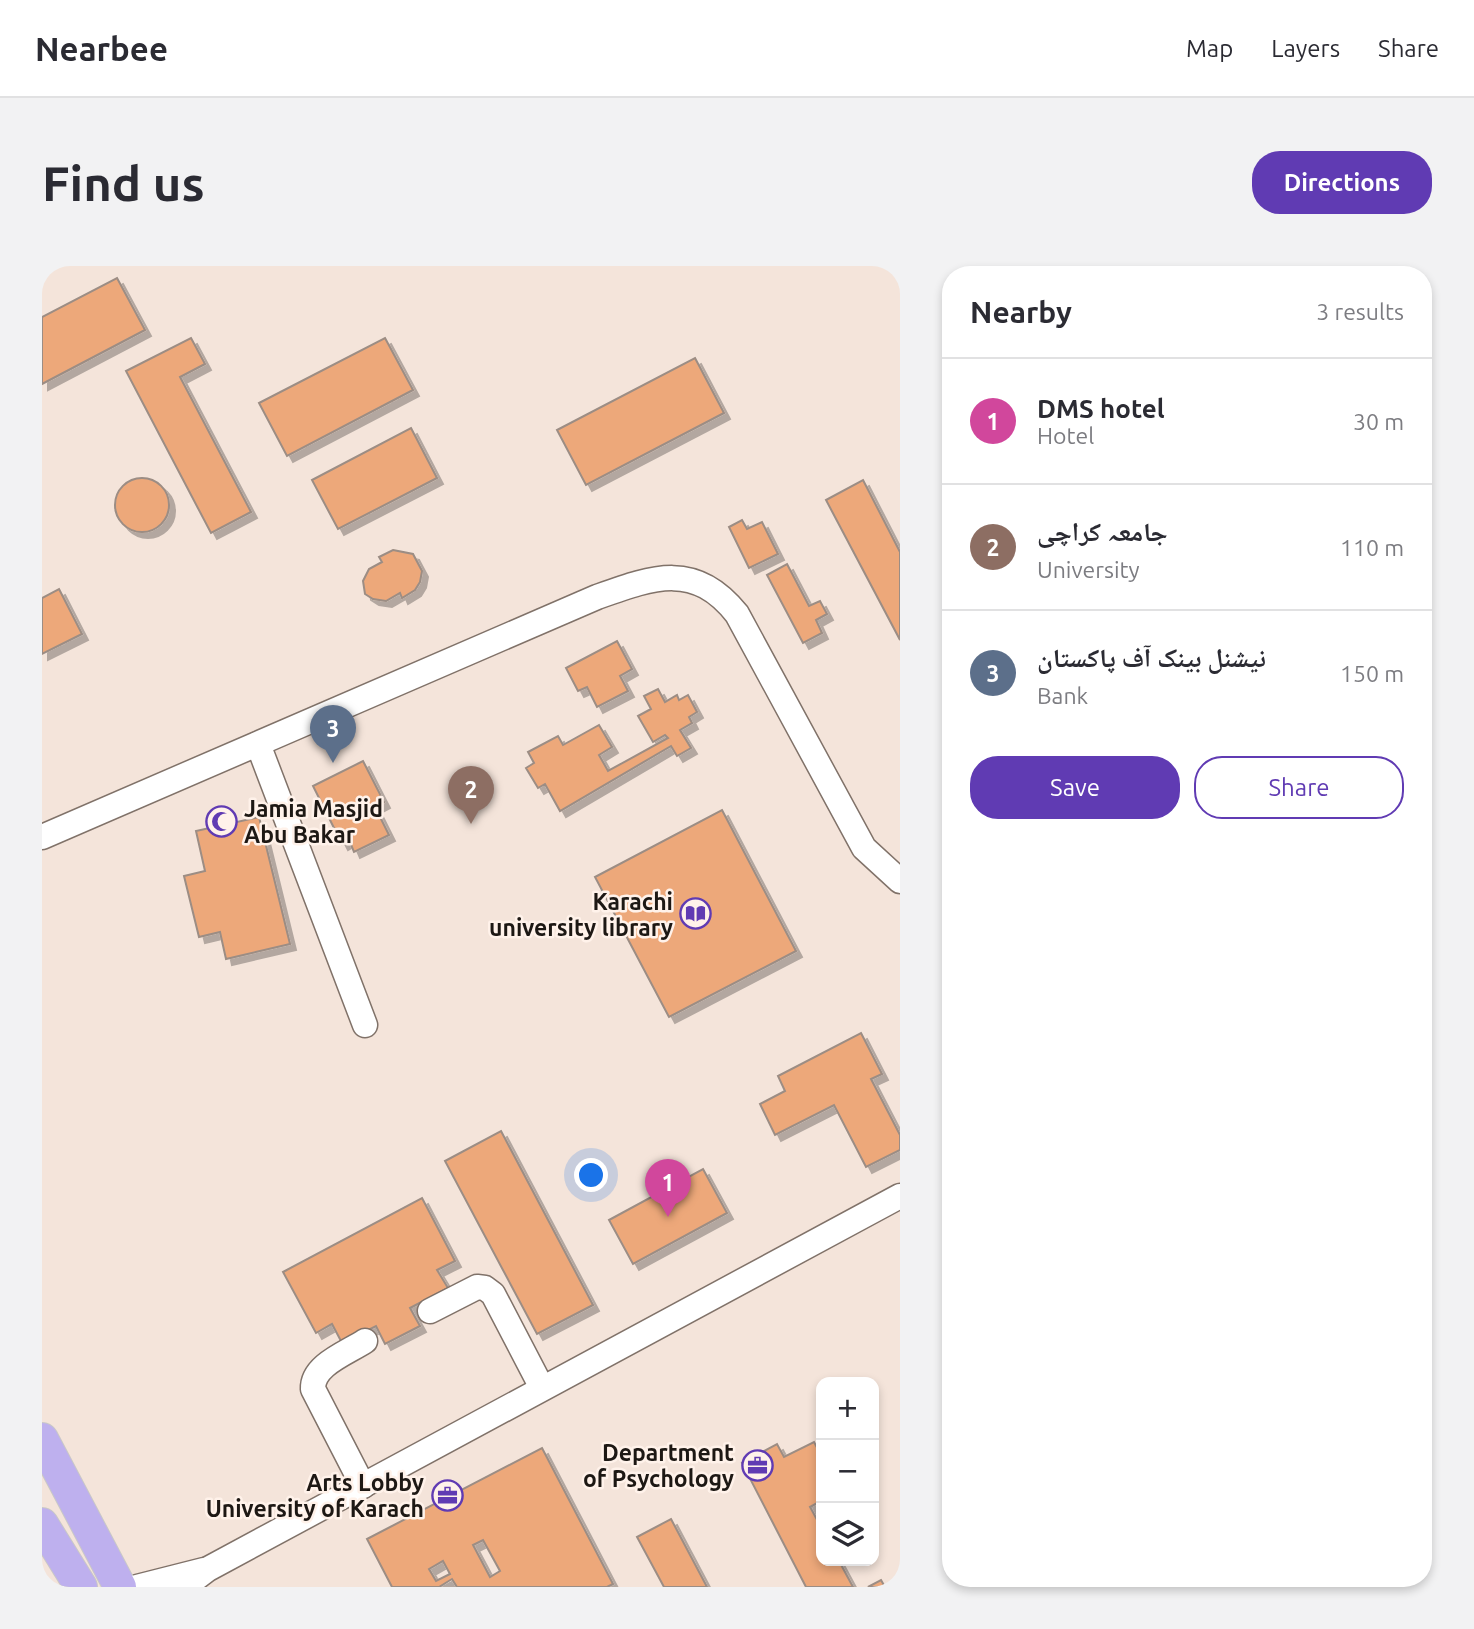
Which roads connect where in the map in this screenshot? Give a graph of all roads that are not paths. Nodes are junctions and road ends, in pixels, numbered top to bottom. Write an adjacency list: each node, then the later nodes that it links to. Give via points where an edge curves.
1 (258, 744): 2 (street); 3 (street, via 597,597 659,578 694,580 723,596 737,614 864,848); 4 (street)
2 (42, 837)
3 (900, 881)
4 (365, 1025)
5 (900, 1196): 8 (street)
6 (430, 1311): 8 (street, via 477,1287 485,1288 493,1294)
7 (365, 1341): 10 (street, via 318,1371 312,1380)
8 (542, 1388): 10 (street)
9 (42, 1439): 14 (main road)
10 (363, 1486): 12 (street)
11 (42, 1524): 13 (main road)
12 (208, 1569): 15 (street); 16 (street)
13 (82, 1587)
14 (120, 1587)
15 (137, 1587)
16 (184, 1587)

